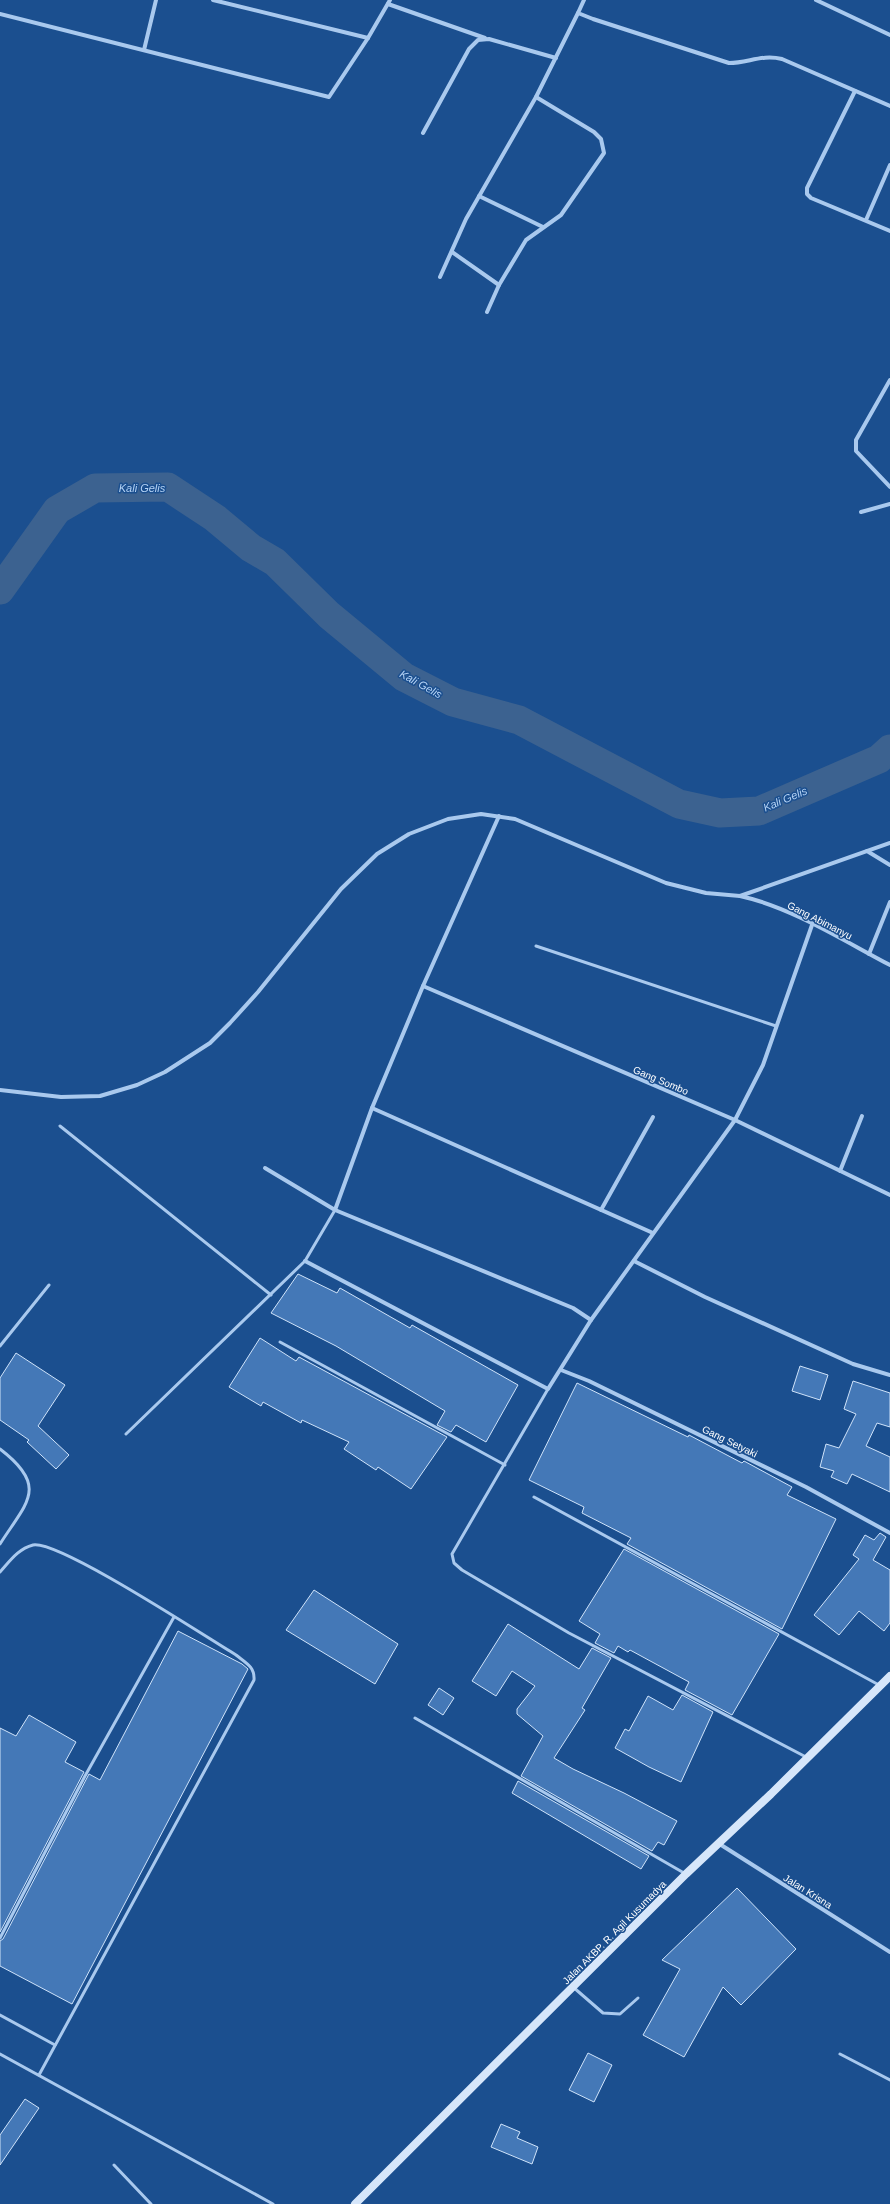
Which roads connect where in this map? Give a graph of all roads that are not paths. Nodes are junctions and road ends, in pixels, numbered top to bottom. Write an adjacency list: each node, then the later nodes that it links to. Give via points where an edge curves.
1 (156, 0): 12 (street)
2 (213, 0): 10 (street)
3 (584, 0): 7 (street)
4 (816, 0): 5 (street)
5 (822, 1): 9 (street)
6 (389, 2): 10 (street); 11 (street)
7 (578, 13): 13 (street); 14 (street, via 729,63 740,63 764,56 782,59)
8 (0, 14): 12 (street)
9 (890, 35)
10 (368, 38): 12 (street, via 329,97)
11 (487, 39): 13 (street); 17 (street, via 478,40 469,49)
12 (144, 50)
13 (556, 58): 15 (street)
14 (855, 91): 16 (street); 20 (street, via 807,188 807,194 811,198)
15 (536, 97): 19 (street); 21 (street, via 594,132 602,139 604,149 602,159 561,215)
16 (890, 106)
17 (423, 133)
18 (890, 165): 20 (street)
19 (479, 196): 21 (street); 23 (street)
20 (866, 220): 22 (street)
21 (543, 227): 25 (street, via 526,240)
22 (890, 230)
23 (452, 252): 24 (street); 25 (street)
24 (440, 277)
25 (498, 285): 26 (street)
26 (487, 312)
27 (890, 380): 28 (street, via 856,440 856,451)
28 (890, 487)
29 (890, 504): 30 (street)
30 (861, 512)
31 (498, 816): 35 (street, via 533,826 666,883 706,893); 41 (street); 43 (street, via 466,815 448,819 409,834 376,854 341,889 230,1023 210,1043 165,1072 137,1085 100,1096 61,1097)
32 (890, 843): 33 (street)
33 (867, 851): 34 (street); 35 (street)
34 (890, 865)
35 (740, 896): 37 (street, Gang Abimanyu, via 771,905)
36 (890, 902): 39 (street)
37 (812, 925): 39 (street, Gang Abimanyu); 42 (street)
38 (536, 946): 42 (lane)
39 (869, 954): 40 (street, Gang Abimanyu)
40 (890, 965)
41 (423, 986): 44 (street); 47 (street, Gang Sombo)
42 (776, 1026): 47 (street, via 763,1065)
43 (0, 1090)
44 (372, 1108): 52 (street); 53 (street)
45 (862, 1116): 50 (street)
46 (653, 1117): 53 (street)
47 (736, 1120): 50 (street, Gang Sombo); 54 (street)
48 (60, 1126): 58 (lane)
49 (265, 1168): 52 (street)
50 (840, 1171): 51 (street, Gang Sombo)
51 (890, 1195)
52 (335, 1210): 56 (lane); 59 (street, via 573,1308)
53 (601, 1210): 54 (street)
54 (654, 1233): 55 (street)
55 (634, 1261): 59 (street); 63 (street, via 706,1297 854,1364)
56 (305, 1262): 58 (lane); 64 (street)
57 (49, 1285): 61 (lane)
58 (271, 1295): 65 (lane)
59 (591, 1320): 62 (street)
60 (280, 1342): 67 (lane)
61 (0, 1346)
62 (561, 1370): 64 (street); 69 (street, Gang Setyaki, via 589,1381 806,1487)
63 (890, 1375)
64 (548, 1389): 67 (lane)
65 (126, 1434)
66 (0, 1449): 70 (lane, via 24,1471 29,1495 26,1507)
67 (505, 1465): 76 (lane, via 452,1554 454,1564 569,1633)
68 (534, 1497): 74 (lane)
69 (890, 1533)
70 (0, 1544)
71 (0, 1572): 72 (lane, via 13,1556 24,1548 41,1545 113,1579)
72 (174, 1617): 79 (lane, via 85,1776); 84 (lane, via 251,1667 254,1680)
73 (890, 1676): 74 (main road, Jalan AKBP. R. Agil Kusumadya)
74 (880, 1686): 76 (main road, Jalan AKBP. R. Agil Kusumadya)
75 (415, 1718): 78 (lane)
76 (808, 1757): 77 (main road, Jalan AKBP. R. Agil Kusumadya)
77 (718, 1843): 78 (main road, Jalan AKBP. R. Agil Kusumadya); 80 (street, Jalan Krisna)
78 (686, 1874): 81 (main road, Jalan AKBP. R. Agil Kusumadya)
79 (0, 1938)
80 (890, 1952)
81 (573, 1987): 82 (lane, via 602,2013 620,2014); 92 (main road, Jalan AKBP. R. Agil Kusumadya)
82 (638, 1998)
83 (0, 2015): 84 (lane)
84 (55, 2045): 87 (lane)
85 (0, 2054): 87 (lane)
86 (840, 2054): 88 (lane)
87 (39, 2075): 91 (lane)
88 (890, 2080)
89 (114, 2165): 90 (lane)
90 (152, 2204)
91 (273, 2204)
92 (355, 2204)

